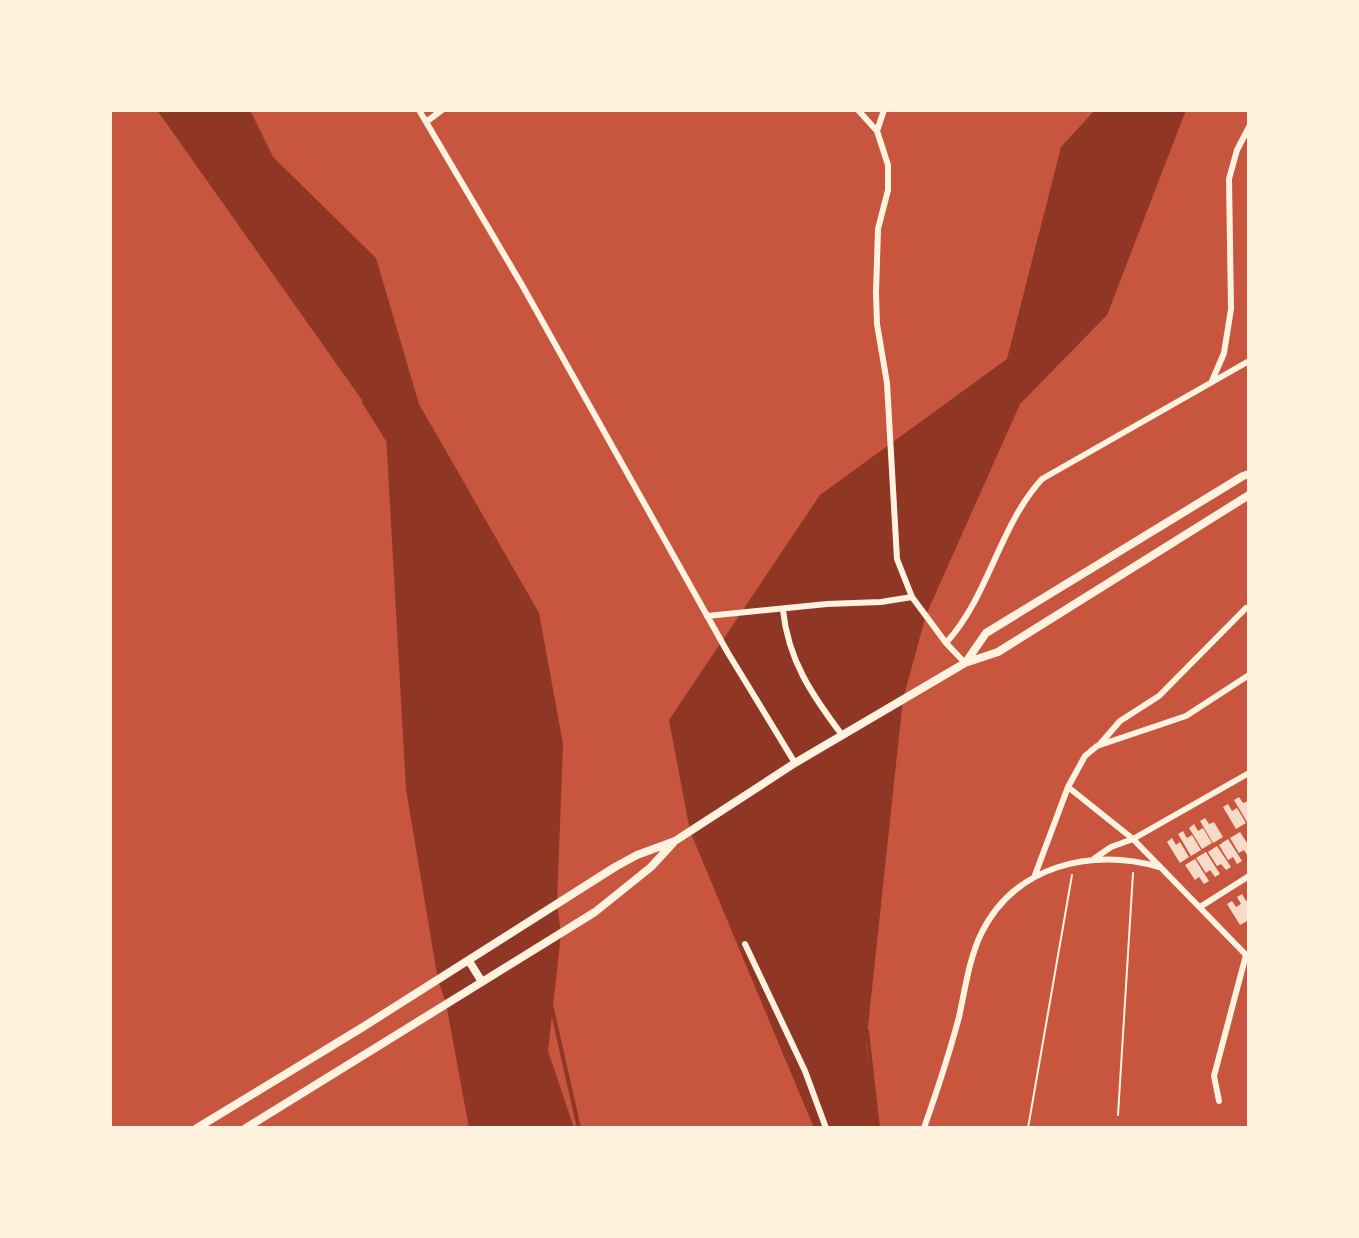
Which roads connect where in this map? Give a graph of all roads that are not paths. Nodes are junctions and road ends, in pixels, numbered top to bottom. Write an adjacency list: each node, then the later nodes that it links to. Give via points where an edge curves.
1 (419, 110): 5 (street)
2 (442, 110): 5 (street)
3 (858, 110): 7 (street)
4 (884, 110): 7 (street)
5 (426, 122): 17 (street)
6 (1249, 127): 9 (street, via 1229,179 1231,309 1224,353)
7 (877, 131): 14 (street, via 888,165 888,190 878,229 877,324 887,383 897,559)
8 (1249, 361): 9 (street)
9 (1212, 381): 18 (street, via 1042,479 1025,497 963,625)
10 (1249, 474): 12 (street)
11 (1249, 495): 13 (street)
12 (1125, 546): 13 (street); 19 (street, via 986,633)
13 (1136, 565): 19 (street, via 998,652)
14 (912, 597): 16 (street); 18 (street)
15 (1246, 608): 22 (street, via 1159,696 1120,721)
16 (783, 610): 17 (street); 21 (street, via 792,655)
17 (707, 616): 23 (street)
18 (946, 643): 19 (street)
19 (965, 663): 21 (street)
20 (1249, 675): 22 (street, via 1186,716)
21 (842, 735): 23 (street)
22 (1097, 746): 25 (street, via 1085,756)
23 (795, 763): 27 (street)
24 (1249, 773): 26 (street)
25 (1068, 787): 26 (street); 30 (street)
26 (1133, 839): 28 (street); 29 (street)
27 (675, 841): 35 (street, via 615,867); 36 (street, via 626,890)
28 (1092, 860): 29 (street, via 1134,860); 30 (street)
29 (1159, 867): 32 (street)
30 (1035, 875): 41 (street, via 1004,902 981,934)
31 (1249, 876): 32 (street)
32 (1200, 907): 34 (street)
33 (745, 944): 40 (street)
34 (1247, 957): 37 (street, via 1214,1076)
35 (469, 961): 36 (street); 38 (street)
36 (482, 982): 39 (street)
37 (1219, 1101)
38 (197, 1128)
39 (246, 1128)
40 (826, 1128)
41 (924, 1128)

